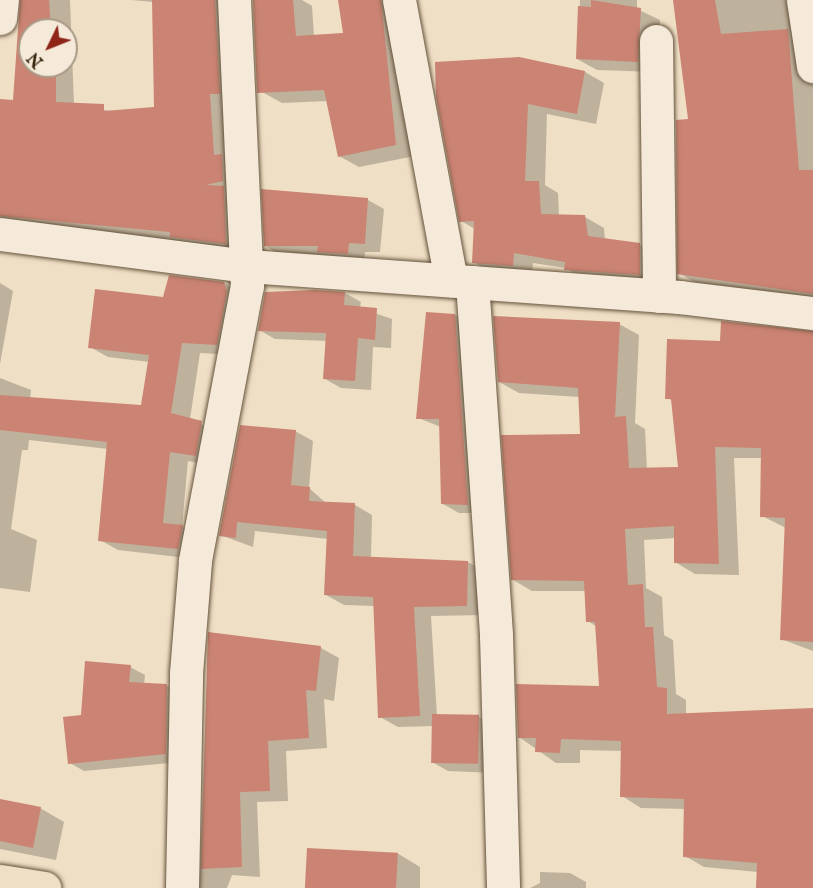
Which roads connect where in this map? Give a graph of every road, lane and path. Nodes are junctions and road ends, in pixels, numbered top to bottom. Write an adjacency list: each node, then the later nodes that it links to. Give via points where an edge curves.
1 (2, 0): 5 (street)
2 (234, 0): 9 (street)
3 (399, 0): 10 (street)
4 (803, 0): 7 (street)
5 (0, 18)
6 (656, 41): 11 (street)
7 (813, 66)
8 (0, 234): 9 (street)
9 (247, 266): 10 (street); 15 (street, via 195,560 186,673)
10 (462, 281): 11 (street); 16 (street, via 496,635)
11 (659, 296): 12 (street)
12 (813, 313)
13 (0, 881): 14 (main road)
14 (44, 888)
15 (182, 888)
16 (503, 888)

